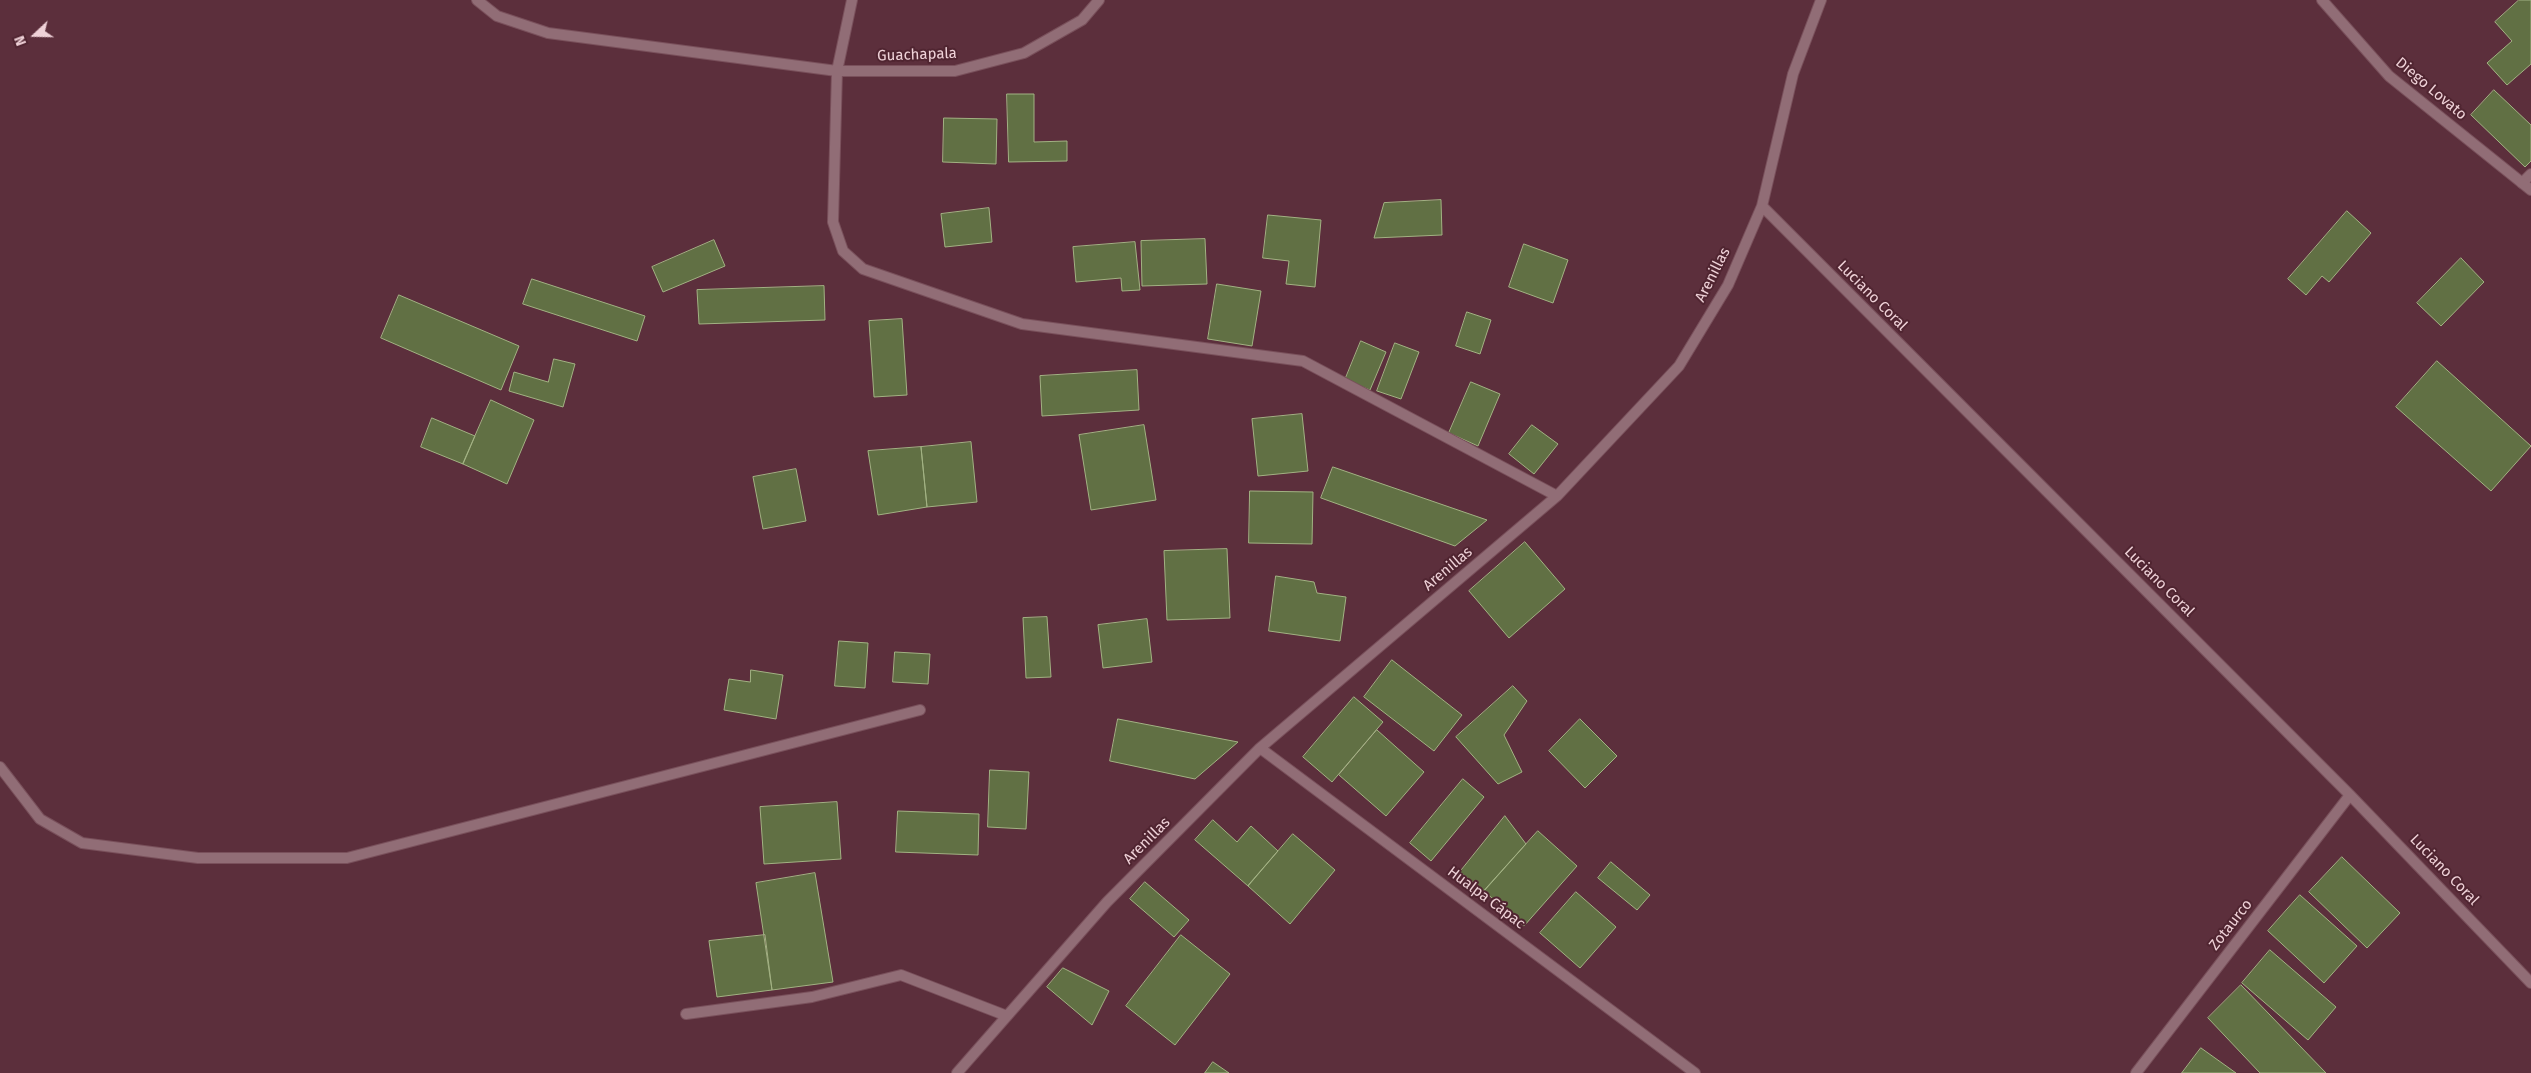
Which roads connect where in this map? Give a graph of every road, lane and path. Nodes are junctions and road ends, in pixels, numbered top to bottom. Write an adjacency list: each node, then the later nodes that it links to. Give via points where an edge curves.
1 (477, 0): 6 (street, Guachapala, via 496,16 548,33)
2 (852, 0): 6 (street)
3 (1099, 0): 6 (street, Guachapala, via 1082,20 1024,53 955,71)
4 (1821, 0): 10 (street, Arenillas, via 1793,74)
5 (2322, 0): 8 (street, Diego Lovato, via 2389,76)
6 (836, 71): 11 (street, via 833,222 843,251 863,269 1022,324 1304,361)
7 (2531, 174): 8 (street)
8 (2522, 183): 9 (street, Diego Lovato)
9 (2531, 190)
10 (1762, 206): 11 (street, Arenillas, via 1728,285 1679,366); 15 (street, Luciano Coral)
11 (1557, 496): 13 (street, Arenillas)
12 (920, 710): 14 (street, via 347,858 198,858 82,843 40,819)
13 (1260, 748): 18 (street, Arenillas, via 1108,902); 20 (street, Hualpa Cápac)
14 (0, 766)
15 (2350, 795): 16 (street, Luciano Coral); 21 (street, Zotaurco)
16 (2531, 983)
17 (686, 1014): 18 (street, via 812,997 901,975)
18 (1007, 1016): 19 (street, Arenillas)
19 (957, 1073)
20 (1695, 1073)
21 (2136, 1073)

